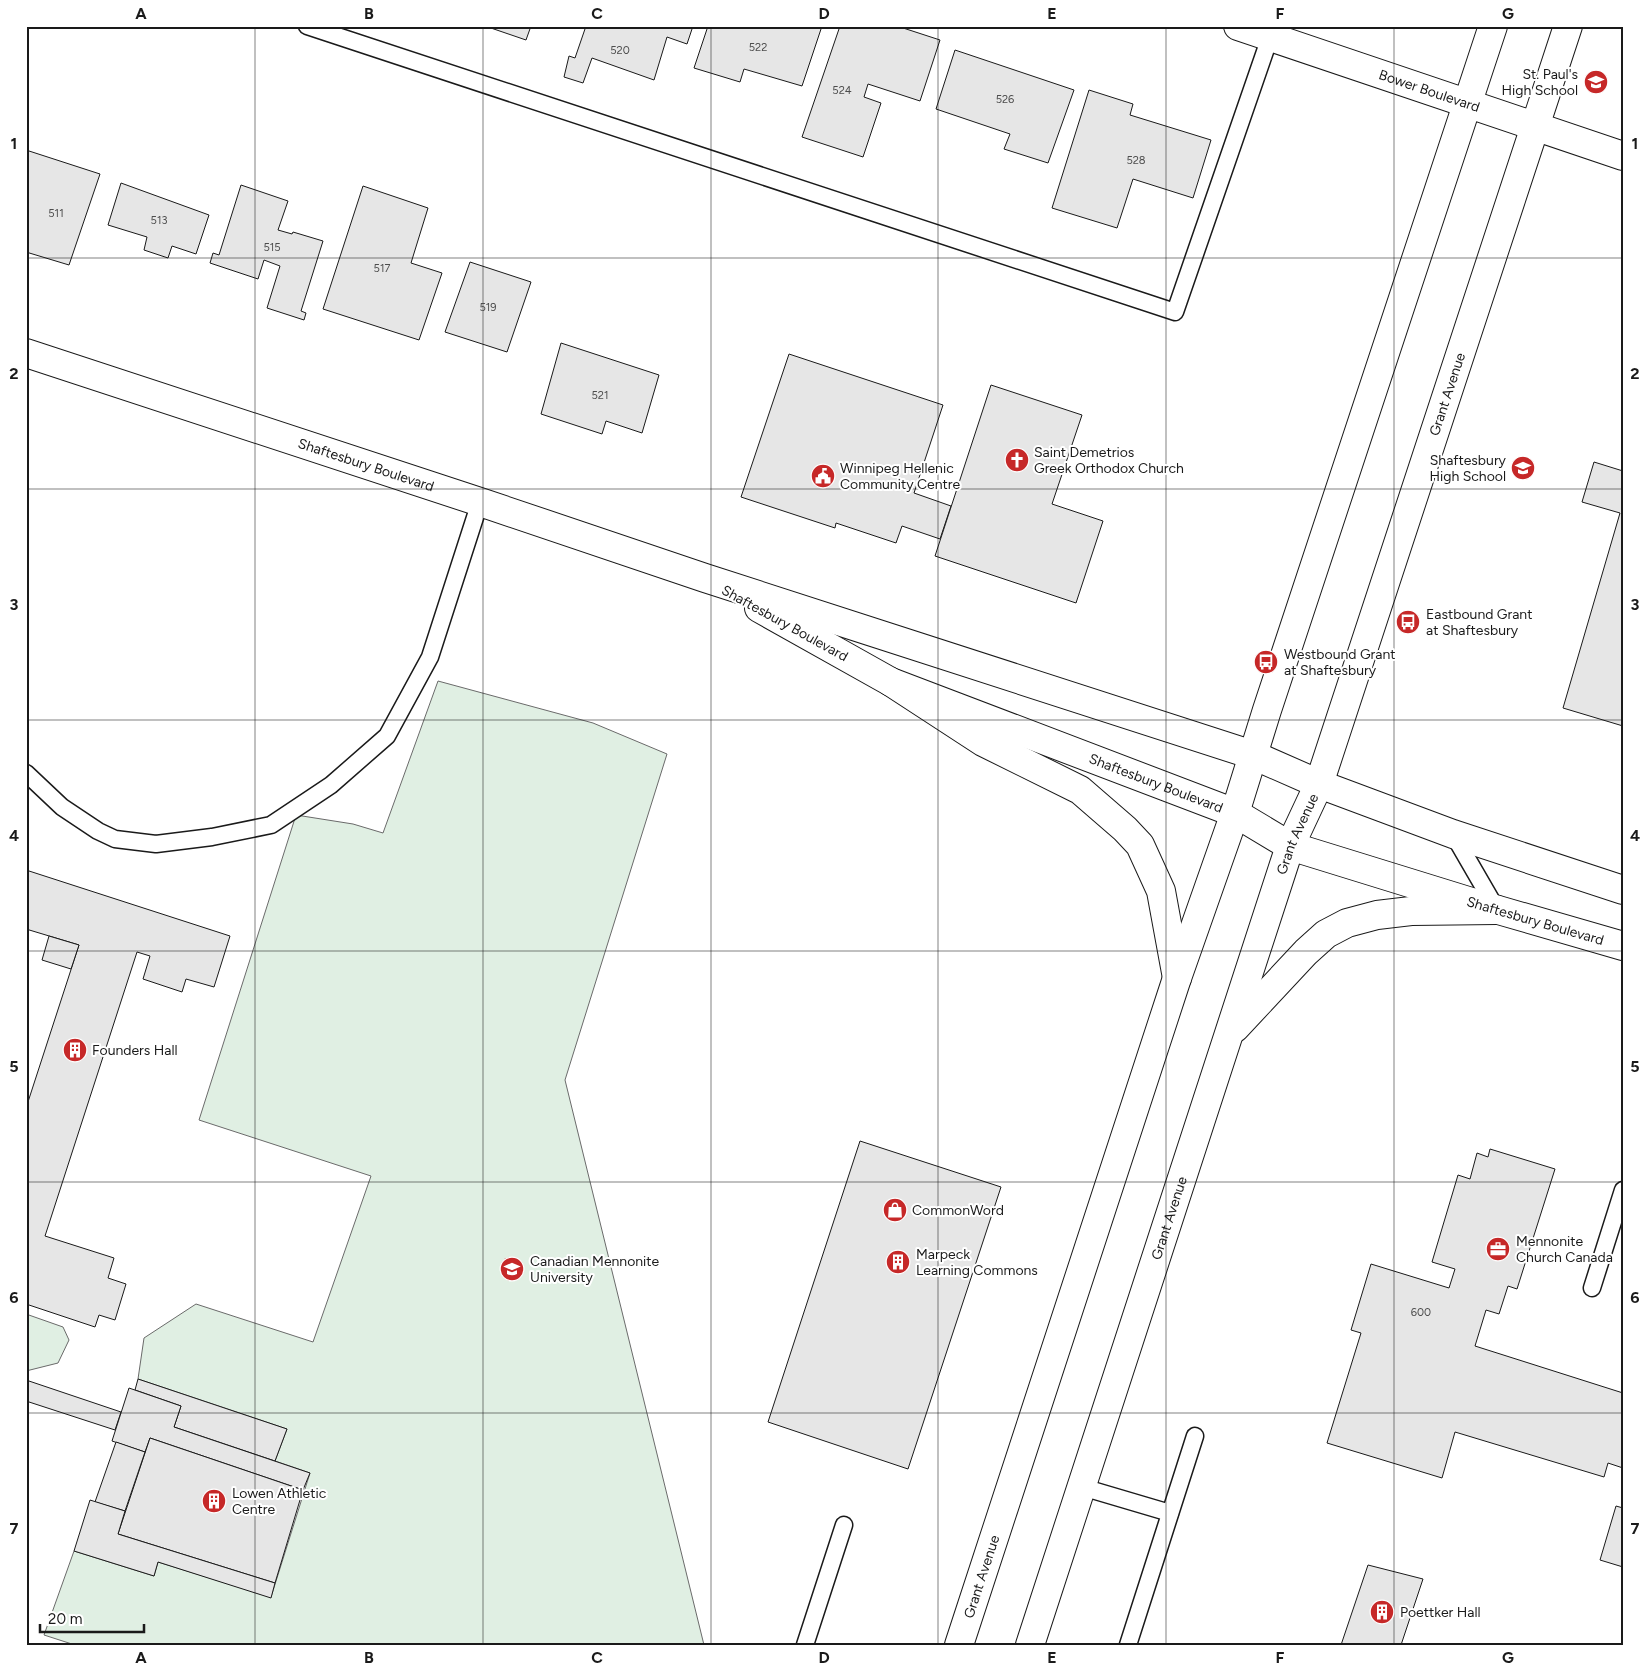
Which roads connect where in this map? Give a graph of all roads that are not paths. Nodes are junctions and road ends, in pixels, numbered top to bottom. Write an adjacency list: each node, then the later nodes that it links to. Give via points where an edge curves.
1 (307, 26): 5 (lane, via 1175,312)
2 (1238, 26): 5 (main road, Bower Boulevard)
3 (1493, 26): 6 (main road, Grant Avenue)
4 (1568, 26): 7 (main road, Grant Avenue)
5 (1270, 37): 6 (main road, Bower Boulevard)
6 (1467, 105): 7 (main road, Bower Boulevard); 13 (main road, Grant Avenue)
7 (1534, 126): 8 (main road, Bower Boulevard); 15 (main road, Grant Avenue)
8 (1623, 156)
9 (26, 353): 10 (main road, Shaftesbury Boulevard)
10 (480, 502): 11 (main road, Shaftesbury Boulevard); 14 (lane, via 430,657 387,736 331,785 271,825 156,844 115,839 62,807)
11 (705, 578): 12 (main road, Shaftesbury Boulevard); 13 (main road, Shaftesbury Boulevard)
12 (891, 682): 16 (main road, Shaftesbury Boulevard); 22 (main road, via 983,742 1080,790 1125,829 1140,846 1161,891)
13 (1253, 755): 15 (main road, Shaftesbury Boulevard); 16 (main road, Grant Avenue)
14 (26, 773)
15 (1320, 784): 17 (main road, Shaftesbury Boulevard); 18 (main road, Grant Avenue)
16 (1235, 813): 18 (main road, Shaftesbury Boulevard); 22 (main road, Grant Avenue)
17 (1453, 834): 19 (main road, Shaftesbury Boulevard); 20 (lane)
18 (1290, 846): 20 (main road, Shaftesbury Boulevard); 23 (main road, Grant Avenue)
19 (1623, 890)
20 (1497, 910): 21 (main road, Shaftesbury Boulevard); 23 (main road, via 1411,912 1378,915 1347,923 1326,934 1306,952)
21 (1623, 946)
22 (1178, 978): 31 (main road, Grant Avenue)
23 (1230, 1033): 27 (main road, Grant Avenue)
24 (1623, 1190): 25 (lane)
25 (1592, 1288)
26 (1195, 1436): 28 (lane)
27 (1082, 1486): 28 (lane); 32 (main road, Grant Avenue)
28 (1170, 1514): 33 (lane)
29 (844, 1525): 30 (lane)
30 (805, 1645)
31 (959, 1645)
32 (1030, 1645)
33 (1128, 1645)

